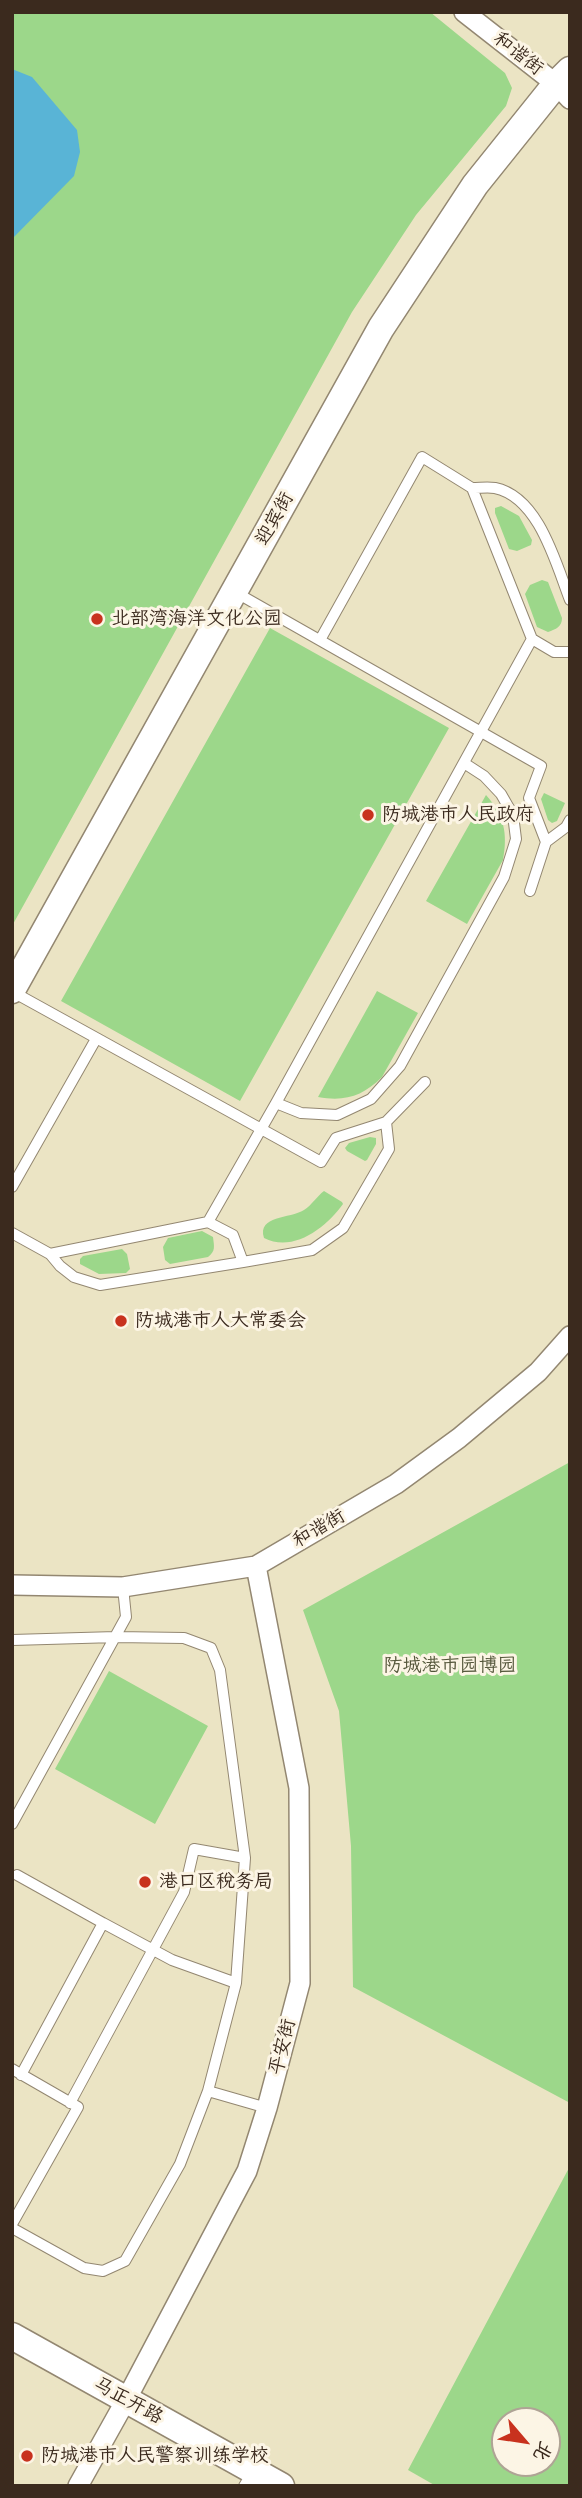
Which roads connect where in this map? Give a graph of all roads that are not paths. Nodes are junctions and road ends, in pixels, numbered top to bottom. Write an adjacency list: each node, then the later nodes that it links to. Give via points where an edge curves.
1 (464, 12): 2 (street, 和谐街)
2 (565, 84): 4 (main road, 迎宾街, via 475,185 381,328)
3 (472, 488): 5 (lane, via 496,488 516,498 543,528); 6 (lane); 7 (lane, via 422,457)
4 (234, 592): 7 (lane); 14 (main road, 迎宾街)
5 (570, 600)
6 (532, 639): 8 (lane, via 554,652); 9 (lane)
7 (320, 640): 9 (lane)
8 (570, 652)
9 (481, 733): 10 (lane); 12 (lane, via 541,766 529,798)
10 (464, 763): 17 (lane); 17 (lane, via 501,794 513,815 516,839 504,877 400,1066 371,1099 338,1115 301,1113)
11 (570, 820): 12 (lane)
12 (546, 842): 13 (lane)
13 (530, 891)
14 (12, 991): 15 (lane)
15 (96, 1039): 19 (lane); 20 (lane)
16 (425, 1082): 18 (lane)
17 (276, 1103): 19 (lane)
18 (386, 1122): 19 (lane, via 336,1138 321,1162); 24 (lane, via 389,1149 343,1228 312,1250)
19 (261, 1129): 21 (lane)
20 (12, 1188)
21 (208, 1222): 23 (lane); 24 (lane, via 233,1235)
22 (12, 1233): 23 (lane)
23 (50, 1254): 24 (lane, via 74,1277 100,1285)
24 (243, 1262)
25 (570, 1336): 26 (street, 和谐街, via 538,1372 449,1446 396,1484)
26 (256, 1566): 28 (street, 和谐街); 40 (street, 平安街, via 299,1788 300,1983)
27 (12, 1585): 28 (street, 和谐街)
28 (123, 1587): 29 (lane, via 125,1618)
29 (116, 1637): 30 (lane); 31 (lane); 32 (lane, via 184,1638 211,1648 220,1670)
30 (12, 1640)
31 (12, 1824)
32 (244, 1858): 35 (lane, via 194,1849 184,1892); 36 (lane)
33 (17, 1875): 34 (lane)
34 (103, 1923): 35 (lane); 37 (lane)
35 (153, 1950): 36 (lane); 39 (lane)
36 (236, 1983): 38 (lane)
37 (17, 2072): 39 (lane)
38 (208, 2091): 40 (lane); 41 (lane, via 180,2164 125,2261 103,2271 84,2268)
39 (70, 2103): 41 (lane, via 78,2107)
40 (267, 2108): 43 (street, 平安街, via 247,2171)
41 (12, 2226)
42 (12, 2336): 43 (main road, 马正开路)
43 (126, 2400): 44 (main road, 马正开路); 45 (street, 平安街)
44 (249, 2478): 46 (main road, 马正开路)
45 (85, 2481)
46 (281, 2486)

